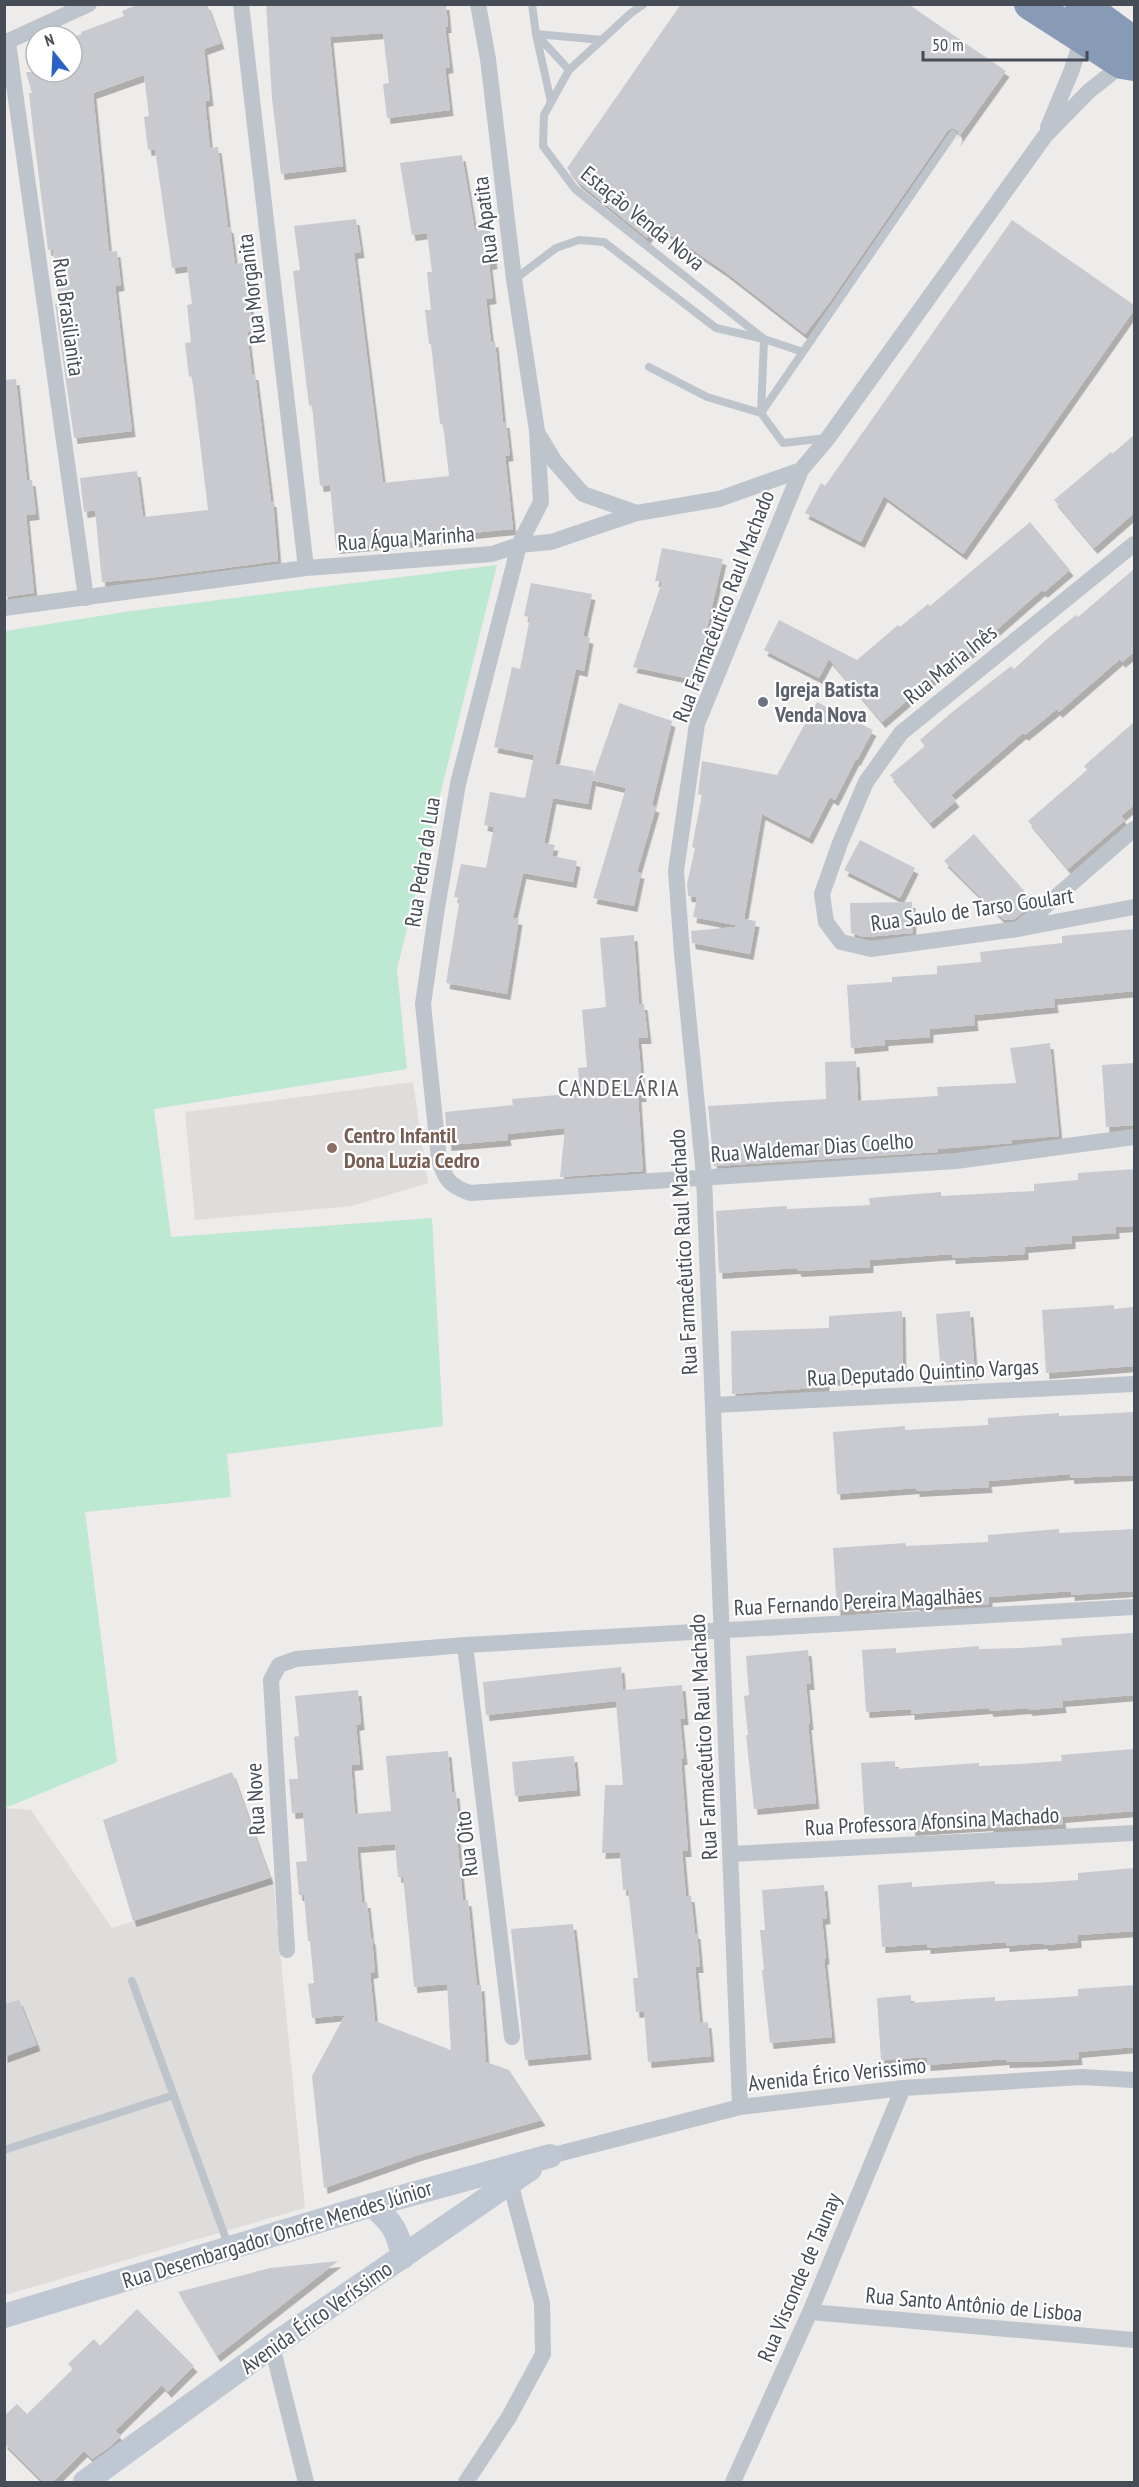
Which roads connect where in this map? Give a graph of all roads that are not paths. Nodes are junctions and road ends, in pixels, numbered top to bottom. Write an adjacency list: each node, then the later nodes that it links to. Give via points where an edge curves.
1 (88, 4): 10 (street)
2 (241, 4): 27 (street, Rua Morganita)
3 (478, 4): 16 (street, Rua Apatita)
4 (532, 4): 8 (lane, Estação Venda Nova)
5 (644, 4): 9 (lane, Estação Venda Nova)
6 (1030, 4): 7 (highway)
7 (1084, 19): 11 (highway); 15 (street, Rua Farmacêutico Raul Machado, via 1071,72)
8 (536, 34): 9 (lane); 12 (lane); 13 (lane, Estação Venda Nova)
9 (602, 40): 12 (lane, Estação Venda Nova)
10 (6, 42): 28 (street, Rua Brasilianita)
11 (1131, 57): 15 (street, Rua Farmacêutico Raul Machado, via 1089,91)
12 (569, 70): 13 (lane, Estação Venda Nova)
13 (551, 102): 17 (lane, Estação Venda Nova, via 544,115 543,146 575,189)
14 (953, 134): 18 (lane)
15 (1045, 136): 22 (street, Rua Farmacêutico Raul Machado)
16 (514, 279): 17 (lane, Estação Venda Nova, via 556,249 579,240 604,242 716,328); 21 (street, Rua Apatita)
17 (764, 339): 18 (lane, Estação Venda Nova); 20 (lane)
18 (802, 352): 20 (lane)
19 (649, 367): 20 (lane, via 707,397)
20 (761, 413): 22 (lane, via 783,443)
21 (537, 431): 24 (street, Rua Apatita, via 555,462 583,494); 26 (street, Rua Apatita, via 541,502)
22 (828, 438): 23 (street, Rua Farmacêutico Raul Machado)
23 (801, 470): 24 (street, Rua Água Marinha, via 719,499); 35 (street, Rua Farmacêutico Raul Machado, via 697,724 676,871)
24 (637, 513): 26 (street, Rua Água Marinha, via 551,542)
25 (1134, 544): 32 (street, Rua Maria Inês, via 901,733 866,782 840,843 822,894)
26 (519, 545): 27 (street, Rua Água Marinha, via 492,554); 36 (street, Rua Pedra da Lua, via 458,783 423,1004 440,1160 444,1175)
27 (306, 568): 28 (street, Rua Água Marinha)
28 (86, 598): 29 (street, Rua Água Marinha)
29 (4, 608)
30 (1134, 829): 33 (street)
31 (1134, 907): 33 (street, Rua Saulo de Tarso Goulart)
32 (826, 922): 33 (street, Rua Saulo de Tarso Goulart, via 841,942 871,949)
33 (1018, 929)
34 (1134, 1137): 35 (street, Rua Waldemar Dias Coelho, via 956,1161)
35 (704, 1176): 36 (street, Rua Waldemar Dias Coelho, via 470,1193); 38 (street, Rua Farmacêutico Raul Machado)
36 (455, 1188)
37 (1134, 1384): 38 (street, Rua Deputado Quintino Vargas)
38 (714, 1405): 40 (street, Rua Farmacêutico Raul Machado)
39 (1134, 1607): 40 (street, Rua Fernando Pereira Magalhães)
40 (721, 1631): 41 (street, Rua Fernando Pereira Magalhães); 44 (street, Rua Farmacêutico Raul Machado)
41 (465, 1645): 42 (street, Rua Fernando Pereira Magalhães); 47 (street, Rua Oito)
42 (296, 1659): 45 (street, Rua Nove, via 279,1665 271,1680)
43 (1134, 1833): 44 (street, Rua Professora Afonsina Machado)
44 (732, 1854): 51 (street, Rua Farmacêutico Raul Machado)
45 (286, 1950)
46 (132, 1981): 50 (lane)
47 (512, 2037)
48 (1134, 2080): 49 (street, Avenida Érico Verissimo, via 1082,2077)
49 (903, 2088): 51 (street, Avenida Érico Verissimo); 58 (street, Rua Visconde de Taunay)
50 (174, 2095): 52 (lane); 56 (lane)
51 (740, 2107): 53 (street, Avenida Érico Verissimo)
52 (4, 2150)
53 (550, 2156): 54 (street, Avenida Érico Veríssimo); 55 (street, Rua Desembargador Onofre Mendes Júnior)
54 (510, 2182): 57 (street, Avenida Érico Veríssimo); 64 (street, via 542,2303 543,2355 509,2417)
55 (372, 2205): 56 (street, Rua Desembargador Onofre Mendes Júnior); 57 (street, via 388,2218 399,2237)
56 (229, 2248): 59 (street, Rua Desembargador Onofre Mendes Júnior)
57 (403, 2257): 61 (street, Avenida Érico Veríssimo)
58 (810, 2312): 60 (street, Rua Santo Antônio de Lisboa); 65 (street, Rua Visconde de Taunay)
59 (4, 2316)
60 (1134, 2340)
61 (272, 2346): 62 (street, Avenida Érico Veríssimo); 63 (street)
62 (85, 2482)
63 (306, 2482)
64 (466, 2482)
65 (733, 2482)

